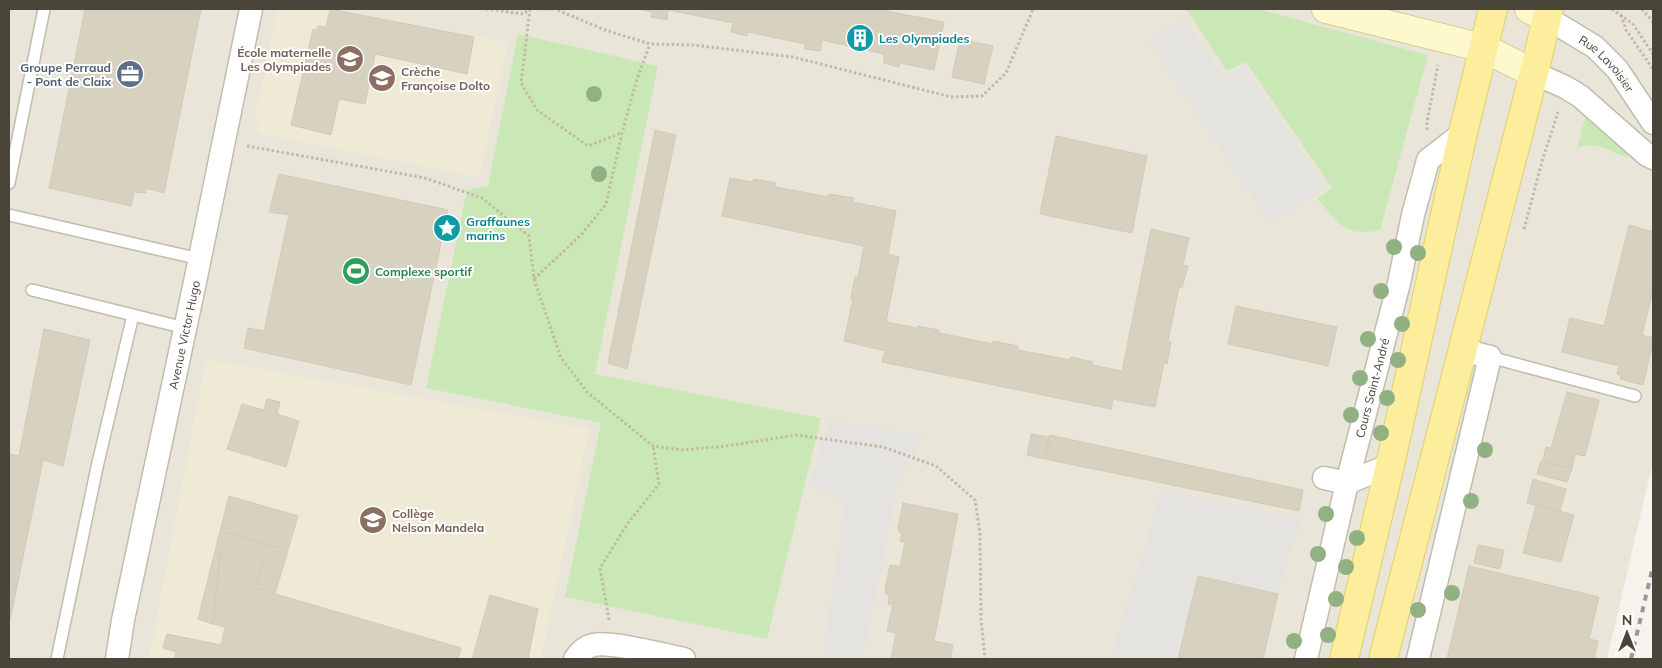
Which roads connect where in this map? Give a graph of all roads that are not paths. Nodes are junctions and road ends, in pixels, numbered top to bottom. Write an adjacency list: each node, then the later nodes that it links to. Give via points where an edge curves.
1 (44, 9): 11 (lane)
2 (251, 9): 13 (street, Avenue Victor Hugo)
3 (1326, 9): 6 (main road)
4 (1493, 9): 6 (main road)
5 (1542, 12): 7 (main road); 8 (street, Rue Lavoisier, via 1591,44 1606,58)
6 (1483, 48): 7 (main road); 9 (main road)
7 (1534, 73): 10 (street, via 1580,96); 17 (main road)
8 (1653, 122)
9 (1463, 133): 20 (main road); 22 (street, Cours Saint-André, via 1428,160)
10 (1653, 158)
11 (9, 183)
12 (9, 215): 13 (lane)
13 (200, 259): 16 (street, Avenue Victor Hugo)
14 (32, 290): 15 (lane)
15 (133, 315): 16 (lane); 23 (lane)
16 (185, 328): 24 (street, Avenue Victor Hugo)
17 (1462, 350): 18 (street); 29 (main road)
18 (1490, 357): 19 (lane); 30 (street)
19 (1635, 396)
20 (1390, 465): 22 (street); 28 (main road)
21 (1324, 478): 22 (street)
22 (1347, 483): 27 (street, Cours Saint-André)
23 (57, 659)
24 (117, 659)
25 (575, 659): 26 (street, via 585,648 594,645 614,645)
26 (684, 659)
27 (1306, 659)
28 (1344, 659)
29 (1384, 659)
30 (1418, 659)

